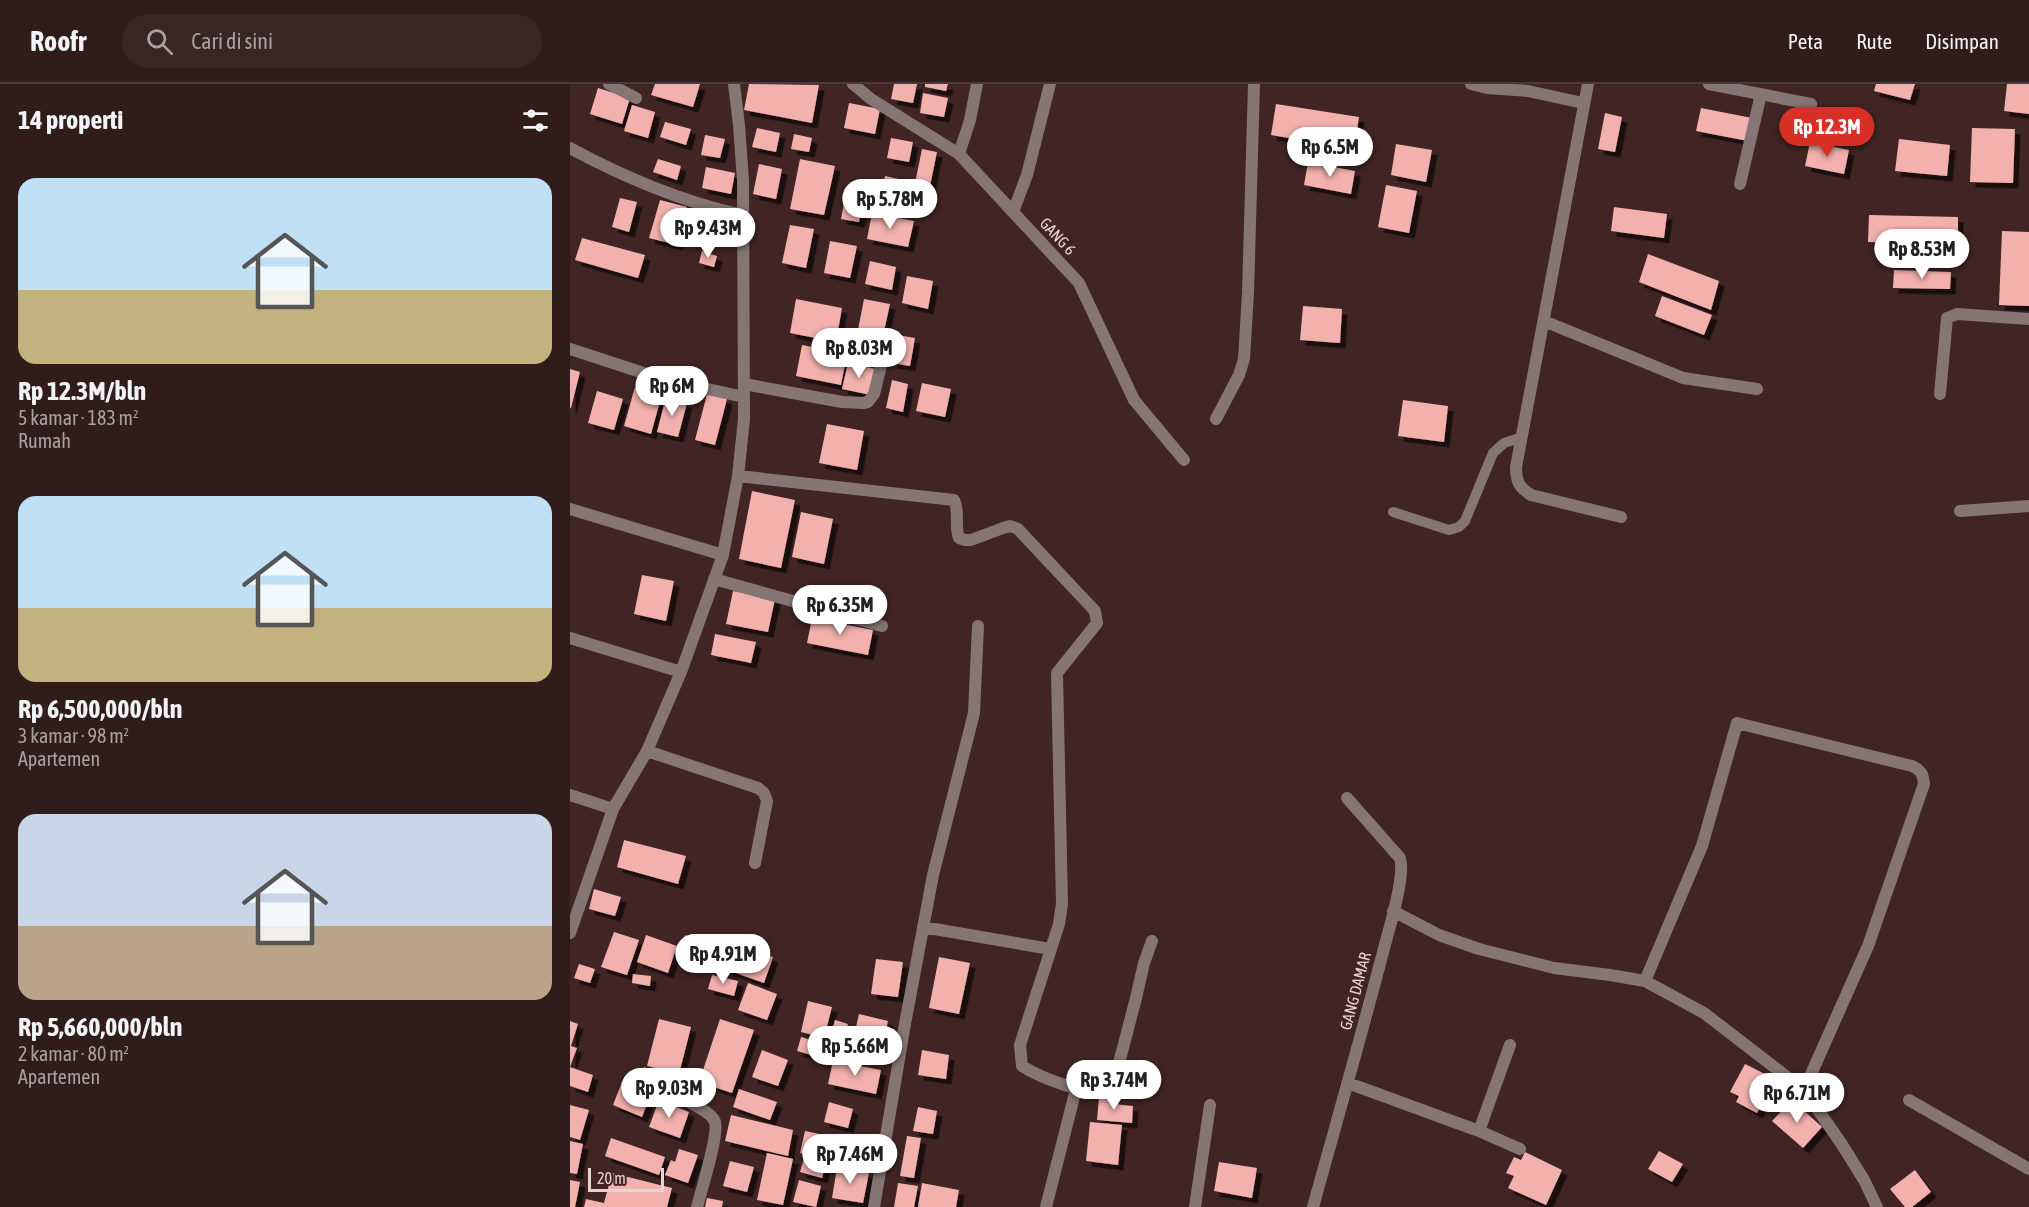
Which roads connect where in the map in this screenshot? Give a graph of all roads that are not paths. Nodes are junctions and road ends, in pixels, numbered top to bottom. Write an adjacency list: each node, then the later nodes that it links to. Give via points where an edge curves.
1 (609, 84): 11 (street)
2 (734, 84): 18 (street)
3 (853, 84): 15 (street, GANG 6)
4 (977, 84): 15 (street)
5 (1050, 84): 17 (street, via 1027,175)
6 (1254, 84): 26 (street, via 1244,358)
7 (1471, 84): 12 (street)
8 (1588, 84): 12 (street)
9 (1709, 84): 10 (street)
10 (1761, 94): 13 (street); 16 (street)
11 (636, 98)
12 (1583, 103): 20 (street)
13 (1812, 104)
14 (570, 148): 18 (street, via 696,203)
15 (959, 154): 17 (street, GANG 6)
16 (1740, 184)
17 (1013, 212): 28 (street, GANG 6, via 1079,283 1134,400)
18 (743, 215): 24 (street)
19 (2029, 319): 25 (street, via 1957,314 1947,318)
20 (1544, 321): 23 (street, via 1683,378); 27 (street)
21 (886, 345): 24 (street, via 874,394 868,402)
22 (570, 349): 24 (street, via 662,379)
23 (1757, 389)
24 (744, 390): 29 (street)
25 (1940, 394)
26 (1216, 419)
27 (1522, 437): 33 (lane, via 1504,443 1493,453 1459,527 1449,530); 34 (street, via 1516,467 1521,489 1531,495)
28 (1184, 460)
29 (738, 476): 35 (street); 50 (street, via 954,500 959,538 971,540 1010,526 1018,529 1095,610 1097,623 1061,667 1056,679 1063,880 1059,924)
30 (2029, 506): 32 (street)
31 (570, 509): 35 (street)
32 (1959, 511)
33 (1393, 512)
34 (1621, 517)
35 (723, 555): 36 (street)
36 (714, 579): 37 (street); 40 (street)
37 (882, 626)
38 (978, 626): 47 (street, via 974,713)
39 (570, 638): 40 (street)
40 (681, 672): 41 (street)
41 (647, 751): 44 (street); 45 (street, via 765,793 767,801)
42 (570, 795): 44 (street)
43 (1347, 798): 46 (street, GANG DAMAR, via 1400,858)
44 (613, 809): 48 (street)
45 (755, 863)
46 (1394, 911): 51 (street, via 1439,935 1479,949 1554,968); 53 (street, GANG DAMAR)
47 (923, 927): 50 (street); 63 (street)
48 (570, 933)
49 (1152, 941): 54 (street, via 1114,1087 1095,1094)
50 (1050, 949): 54 (street, via 1020,1045 1020,1058 1022,1066)
51 (1645, 981): 55 (street, via 1704,1012); 55 (street, via 1702,846 1737,723 1919,769 1924,784 1868,946)
52 (1510, 1045): 59 (street)
53 (1348, 1083): 59 (street); 66 (street, GANG DAMAR)
54 (1076, 1089): 64 (street)
55 (1804, 1090): 67 (street, via 1847,1152)
56 (1909, 1100): 61 (street)
57 (689, 1102): 62 (street, via 715,1121 715,1136)
58 (1210, 1105): 65 (street)
59 (1479, 1131): 60 (street)
60 (1520, 1149)
61 (2029, 1169)
62 (697, 1207)
63 (874, 1207)
64 (1046, 1207)
65 (1195, 1207)
66 (1312, 1207)
67 (1877, 1207)

